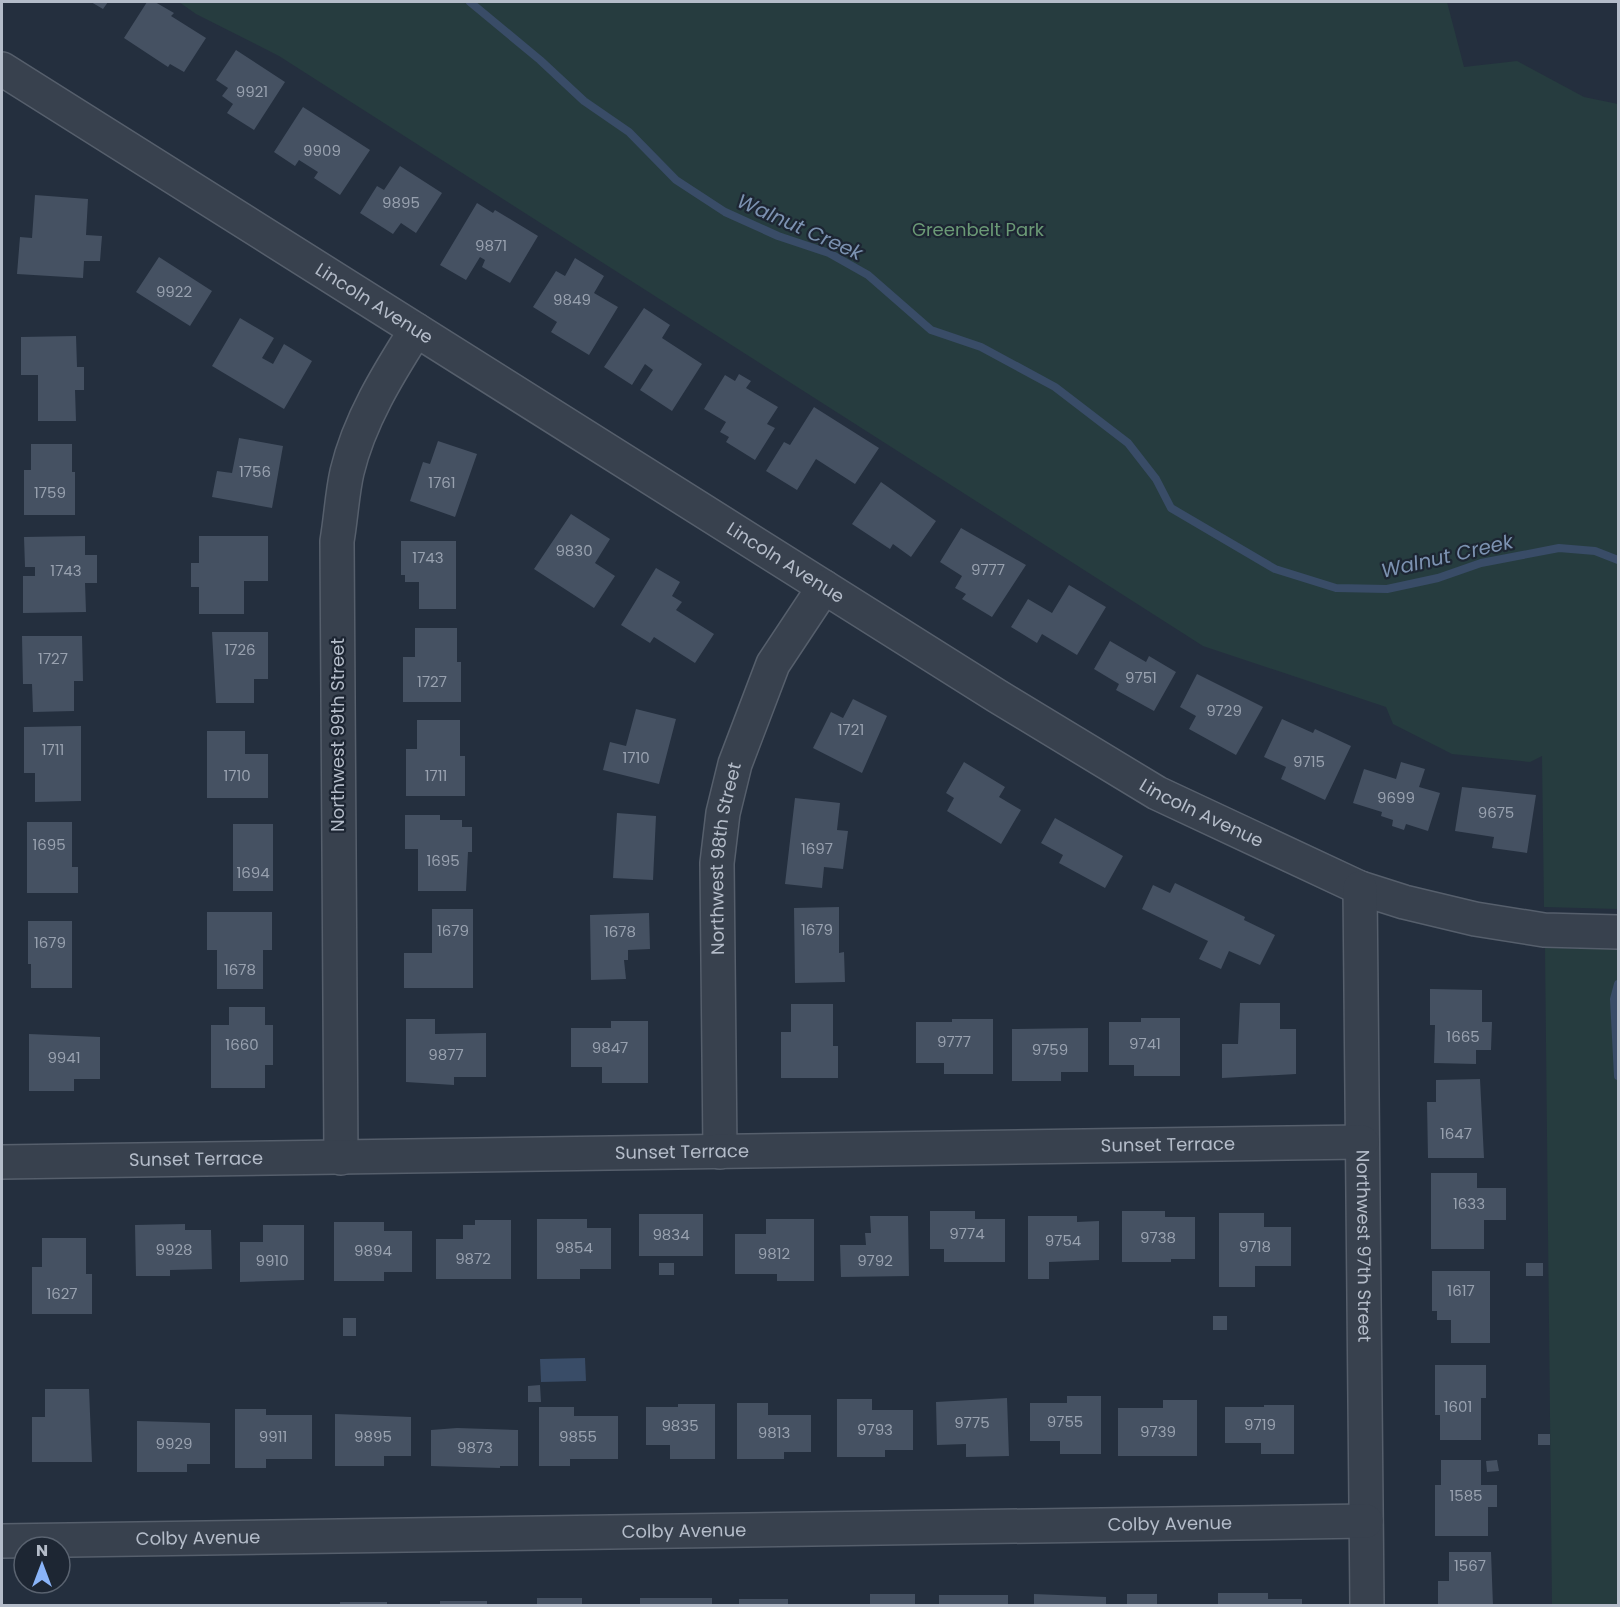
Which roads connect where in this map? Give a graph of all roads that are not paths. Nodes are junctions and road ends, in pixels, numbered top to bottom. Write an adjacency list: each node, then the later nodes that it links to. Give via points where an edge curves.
1 (6, 82): 2 (street, Lincoln Avenue)
2 (416, 330): 3 (street, Lincoln Avenue); 8 (street, Northwest 99th Street, via 357,439 347,472 338,541)
3 (824, 587): 4 (street, Lincoln Avenue, via 1157,794); 7 (street, Northwest 98th Street, via 773,664 738,754 723,813 717,863)
4 (1360, 888): 5 (street, Lincoln Avenue, via 1475,919 1544,930); 6 (street, Northwest 97th Street)
5 (1618, 932)
6 (1362, 1142): 7 (street, Sunset Terrace); 10 (street, Northwest 97th Street)
7 (720, 1152): 8 (street, Sunset Terrace)
8 (340, 1158): 9 (street, Sunset Terrace)
9 (2, 1162)
10 (1366, 1521): 11 (street, Colby Avenue); 12 (street, Northwest 97th Street)
11 (2, 1540)
12 (1367, 1605)

